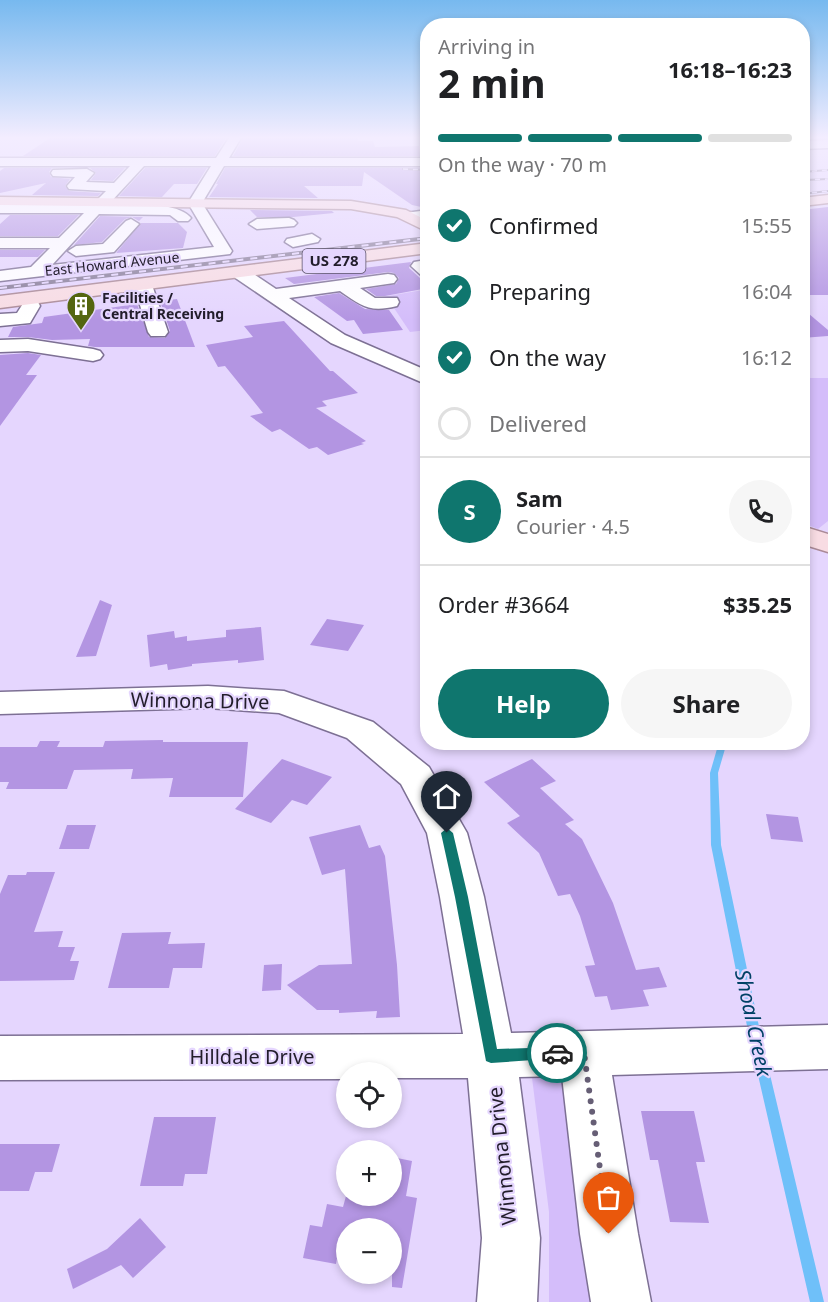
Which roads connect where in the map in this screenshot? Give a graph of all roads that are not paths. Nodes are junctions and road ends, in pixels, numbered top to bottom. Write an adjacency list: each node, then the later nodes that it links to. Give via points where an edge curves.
1 (106, 199): 7 (street)
2 (198, 199): 6 (street)
3 (828, 199): 5 (main road)
4 (0, 201): 7 (main road)
5 (810, 201)
6 (195, 203): 7 (main road); 10 (main road, via 351,205); 18 (street)
7 (98, 207): 8 (street); 12 (street, via 173,211); 22 (street)
8 (0, 209)
9 (420, 215): 10 (street)
10 (410, 216): 13 (main road)
11 (148, 218): 12 (street)
12 (183, 218): 18 (street)
13 (420, 222)
14 (289, 223): 16 (street)
15 (131, 224): 22 (street, via 108,249)
16 (257, 224)
17 (0, 232): 22 (street)
18 (216, 236): 25 (street, East Howard Avenue)
19 (312, 239): 20 (street)
20 (293, 242)
21 (0, 243): 22 (street)
22 (61, 246): 24 (street); 25 (street)
23 (420, 250): 26 (main road, US 278)
24 (0, 259)
25 (36, 272): 27 (street, East Howard Avenue)
26 (240, 273): 29 (main road, US 278); 39 (street, via 338,339)
27 (0, 276)
28 (388, 279): 30 (street)
29 (142, 285): 32 (main road, US 278); 36 (street)
30 (343, 285): 31 (street); 33 (street, via 372,304)
31 (283, 293)
32 (0, 302)
33 (390, 302)
34 (31, 306): 35 (street, via 23,319)
35 (0, 320)
36 (158, 332)
37 (0, 346): 38 (street, via 36,346)
38 (93, 355)
39 (420, 375)
40 (810, 537): 41 (main road)
41 (828, 543)
42 (0, 703): 45 (street, Winnona Drive, via 208,697 284,702 360,730 416,776 447,833)
43 (828, 1047): 44 (street, Hilldale Drive)
44 (584, 1053): 45 (street, Hilldale Drive); 48 (street)
45 (491, 1056): 46 (street, Hilldale Drive); 47 (street, Winnona Drive, via 511,1238)
46 (0, 1058)
47 (507, 1302)
48 (621, 1302)

